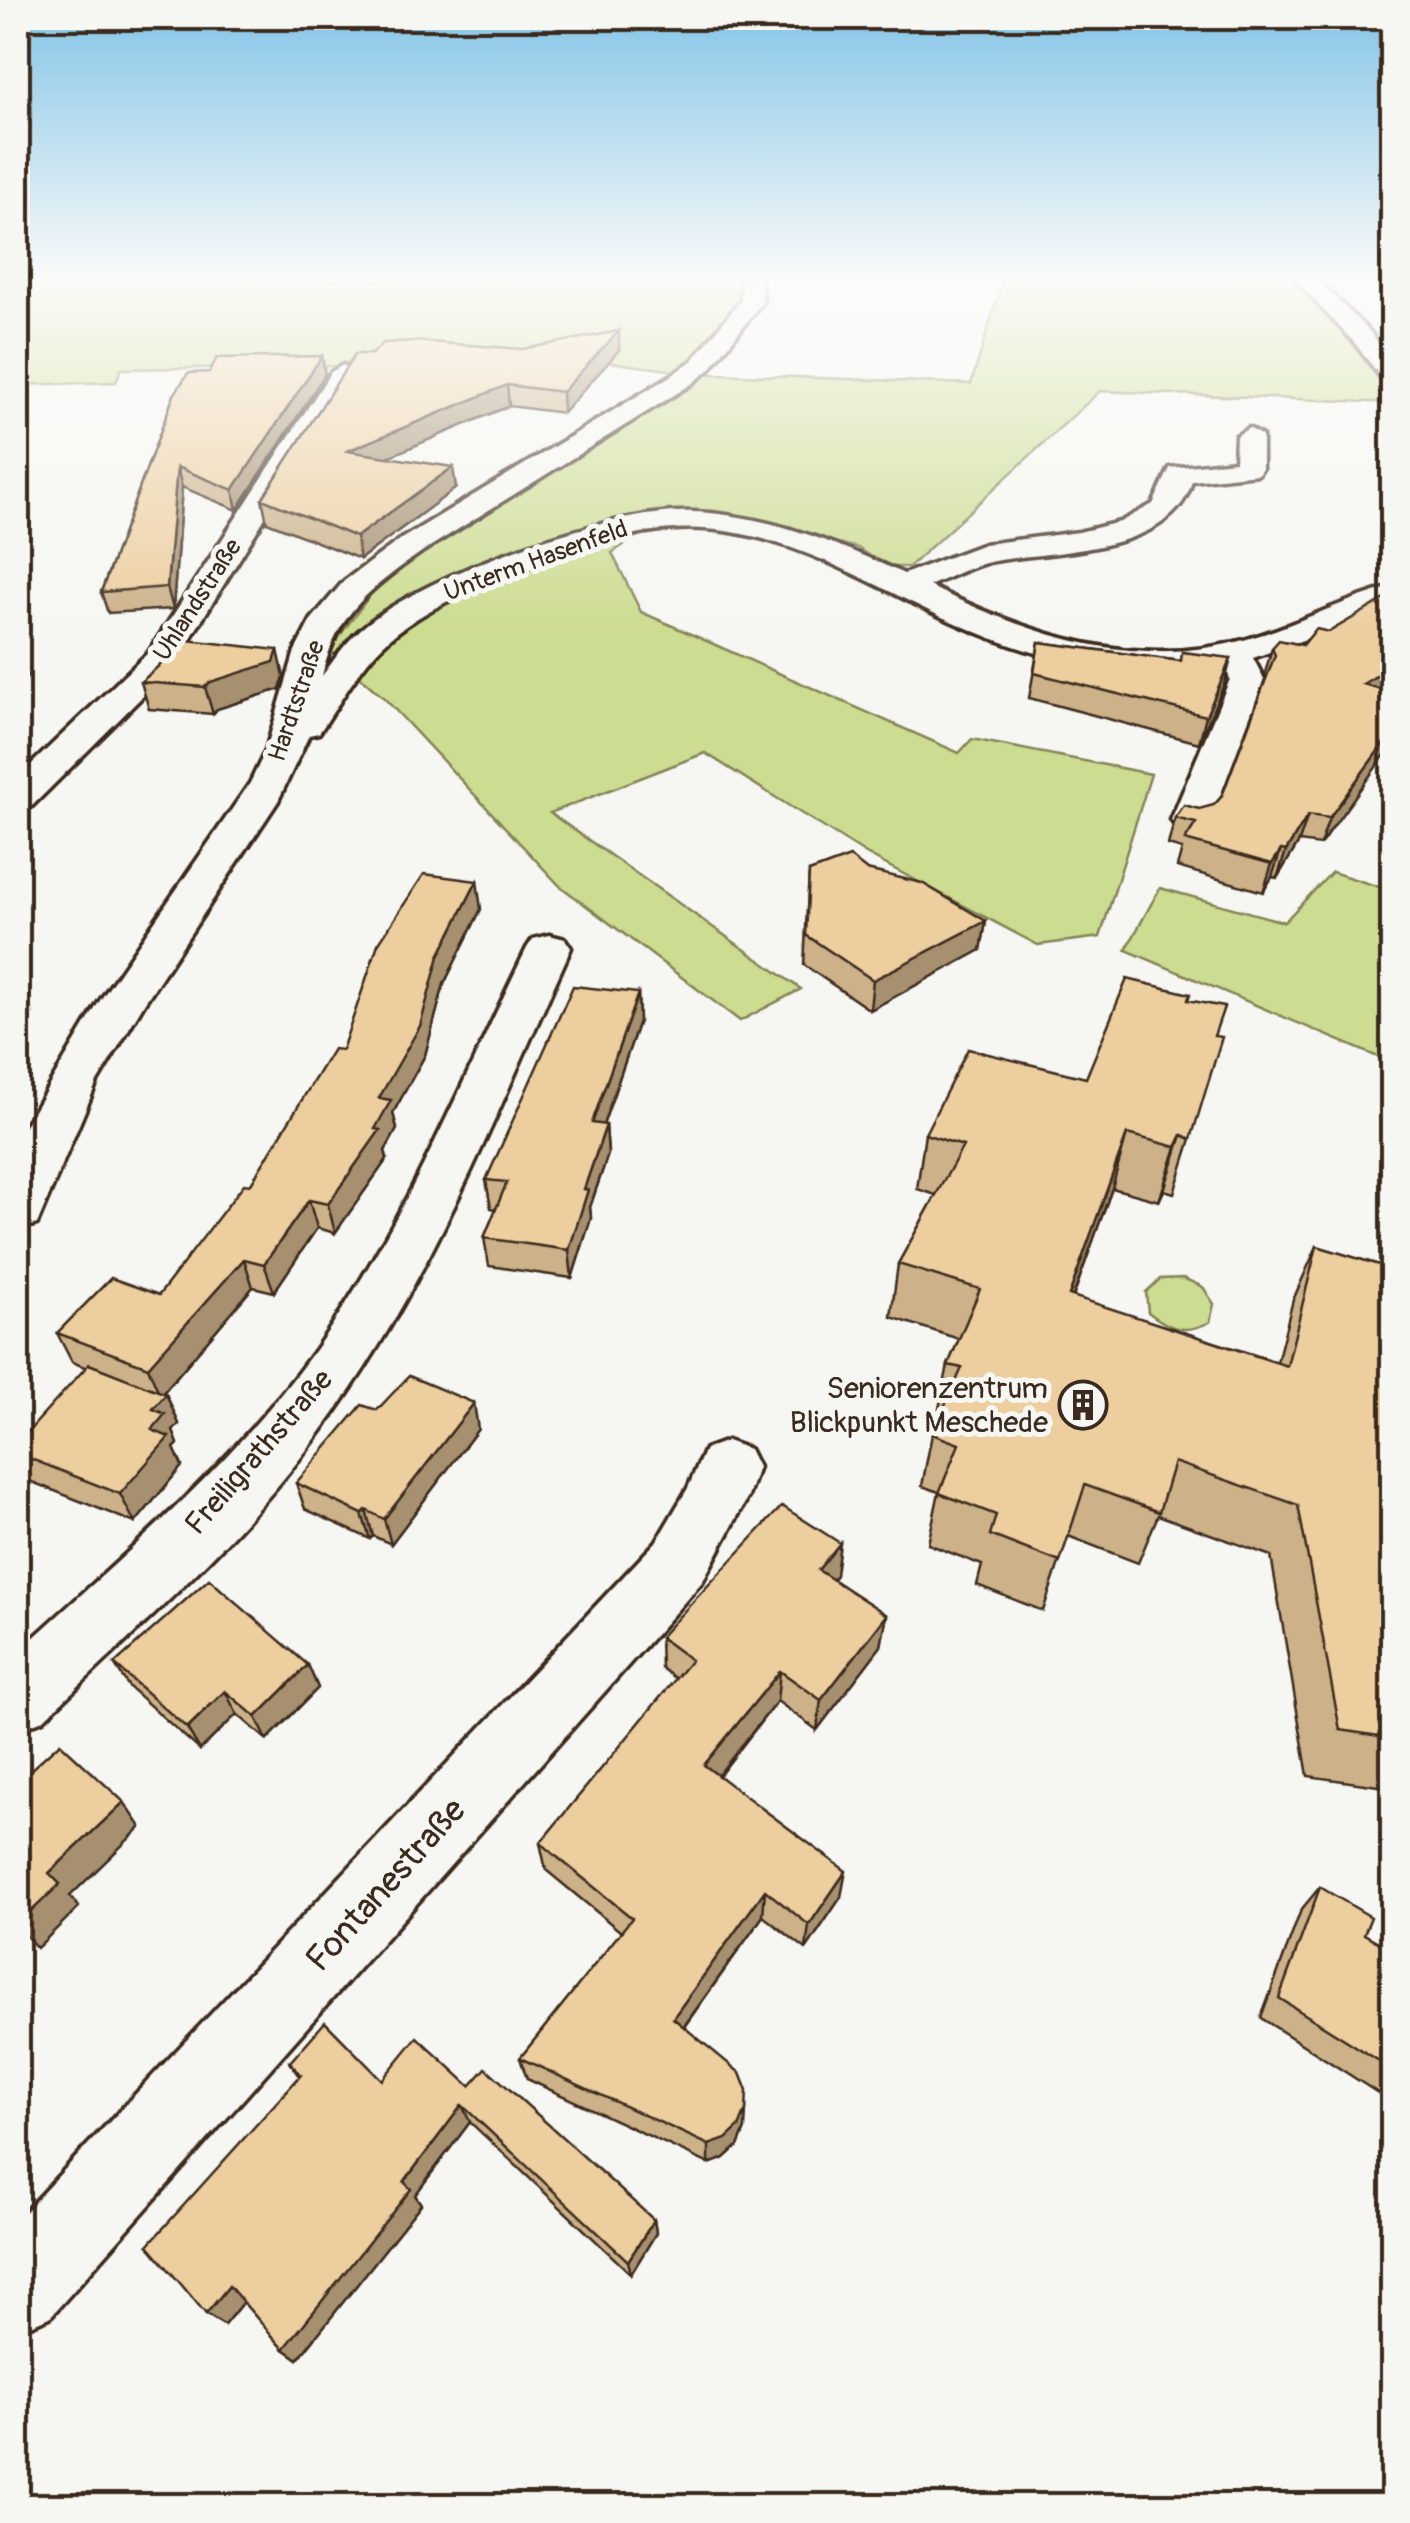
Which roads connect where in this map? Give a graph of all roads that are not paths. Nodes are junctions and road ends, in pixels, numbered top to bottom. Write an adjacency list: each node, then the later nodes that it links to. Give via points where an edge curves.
1 (328, 398): 10 (street, Uhlandstraße, via 162,658)
2 (651, 398): 9 (street, Hardtstraße, via 412,544 347,594 314,647)
3 (1249, 436): 5 (street, via 1248,468)
4 (1152, 464): 5 (street)
5 (1180, 474): 6 (street, via 1163,510 1130,528 984,553)
6 (904, 585): 8 (street, Unterm Hasenfeld, via 1061,652 1155,663); 9 (street, Unterm Hasenfeld, via 819,548 754,530 688,520 628,526 472,580 394,619 366,643)
7 (1392, 596): 8 (street, Unterm Hasenfeld)
8 (1228, 657): 11 (street, via 1248,679)
9 (285, 750): 13 (street, Hardtstraße, via 84,1064)
10 (18, 798)
11 (1191, 820)
12 (549, 948): 15 (street, Freiligrathstraße, via 394,1270 328,1375 219,1505)
13 (19, 1198)
14 (727, 1466): 16 (street, Fontanestraße, via 716,1497 668,1575)
15 (18, 1697)
16 (18, 2285)

